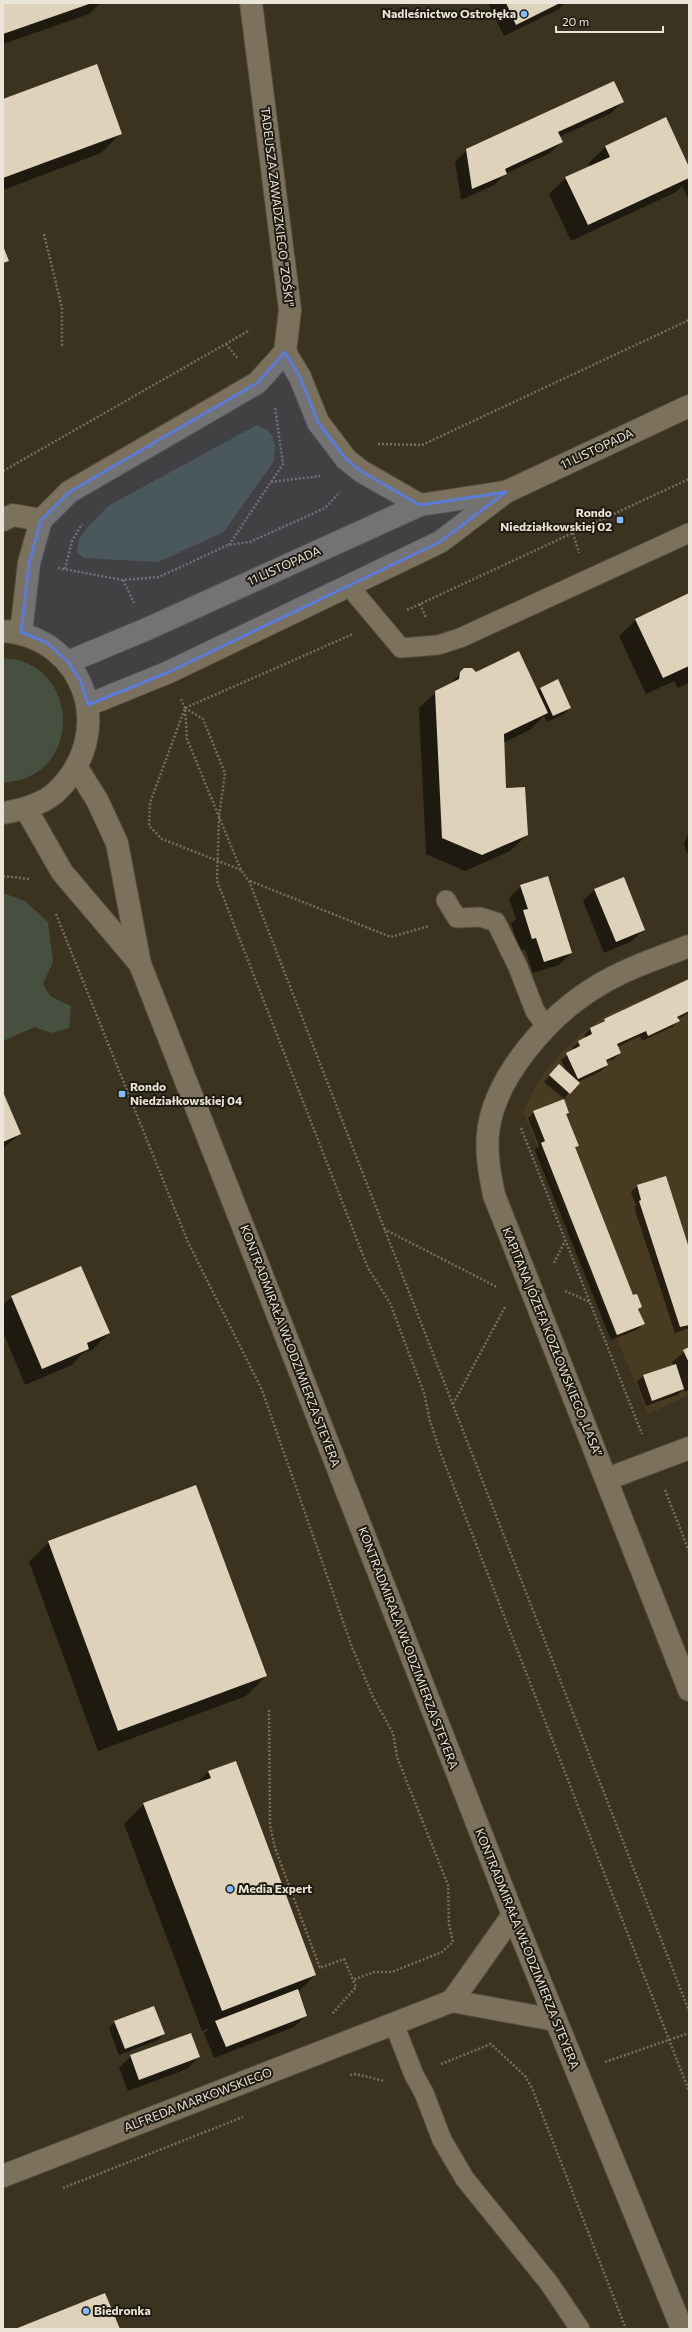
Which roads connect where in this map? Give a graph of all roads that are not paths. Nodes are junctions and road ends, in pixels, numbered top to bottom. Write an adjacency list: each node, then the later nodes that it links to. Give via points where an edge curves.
1 (251, 3): 2 (street, TADEUSZA ZAWADZKIEGO "ZOŚKI", via 290,310)
2 (284, 352): 5 (street, via 300,377 318,422 346,459); 7 (street, via 257,383 69,492)
3 (689, 406): 4 (street, 11 LISTOPADA)
4 (506, 492): 5 (street, 11 LISTOPADA); 9 (street, 11 LISTOPADA, via 440,542)
5 (420, 505): 11 (street, 11 LISTOPADA, via 147,629)
6 (3, 520): 7 (street, via 13,515)
7 (41, 520): 10 (street)
8 (689, 533): 9 (lane, via 460,638 438,645 401,648)
9 (350, 586): 12 (street, 11 LISTOPADA, via 169,672)
10 (12, 631): 11 (street, via 47,643)
11 (68, 662): 12 (street, via 81,682)
12 (88, 705): 13 (street, via 88,737)
13 (77, 768): 14 (street, via 56,793); 18 (street, KONTRADMIRAŁA WŁODZIMIERZA STEYERA, via 97,800 117,843)
14 (26, 809): 15 (street); 18 (street, KONTRADMIRAŁA WŁODZIMIERZA STEYERA, via 62,872)
15 (3, 813)
16 (446, 900): 19 (lane, via 457,918 480,917 496,922 518,967 535,1011)
17 (689, 946): 19 (street, KAPITANA JÓZEFA KOZŁOWSKIEGO „LASA”, via 625,971 599,985 569,1006)
18 (140, 964): 23 (street, KONTRADMIRAŁA WŁODZIMIERZA STEYERA)
19 (547, 1027): 21 (street, KAPITANA JÓZEFA KOZŁOWSKIEGO „LASA”, via 512,1072 495,1102 488,1134 488,1164 494,1195)
20 (689, 1448): 21 (street)
21 (607, 1479): 22 (street, KAPITANA JÓZEFA KOZŁOWSKIEGO „LASA”)
22 (689, 1690)
23 (513, 1915): 24 (street); 25 (street, KONTRADMIRAŁA WŁODZIMIERZA STEYERA)
24 (452, 2001): 25 (street); 26 (street, ALFREDA MARKOWSKIEGO)
25 (555, 2020): 29 (street, KONTRADMIRAŁA WŁODZIMIERZA STEYERA)
26 (394, 2024): 27 (street, ALFREDA MARKOWSKIEGO); 28 (lane, via 442,2140 465,2179 549,2283)
27 (3, 2176)
28 (580, 2329)
29 (682, 2329)

